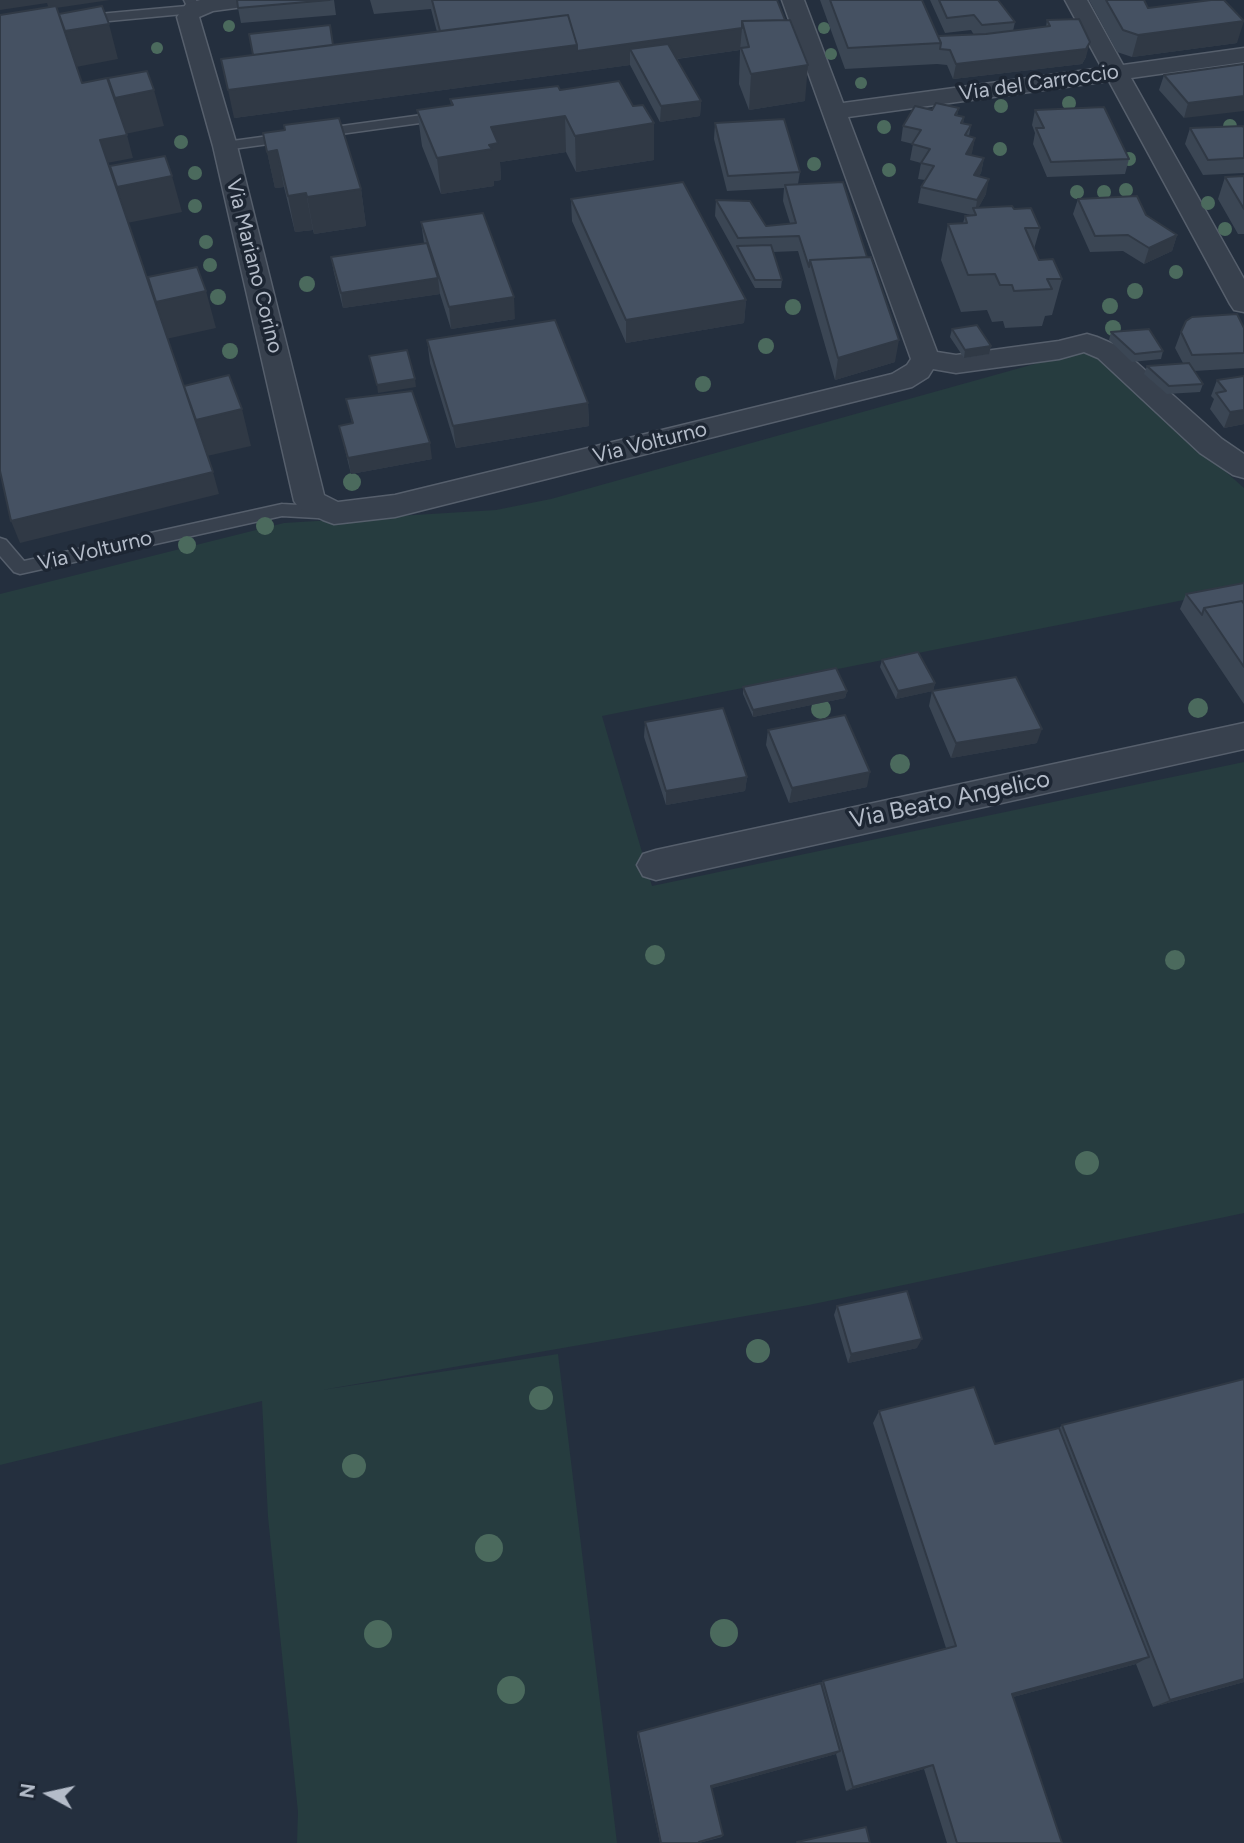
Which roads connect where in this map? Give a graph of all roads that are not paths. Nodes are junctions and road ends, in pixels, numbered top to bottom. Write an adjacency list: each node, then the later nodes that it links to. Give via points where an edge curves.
1 (250, 0): 4 (street)
2 (793, 0): 8 (street)
3 (1076, 0): 7 (street)
4 (192, 4): 5 (lane); 10 (street, Via Mariano Corino, via 188,17)
5 (65, 21)
6 (1244, 55): 7 (street, Via del Carroccio)
7 (1115, 73): 8 (street, Via del Carroccio); 11 (street)
8 (834, 112): 12 (street)
9 (459, 114): 10 (lane)
10 (225, 146): 16 (street, Via Mariano Corino, via 310,501)
11 (1244, 304)
12 (925, 359): 14 (street, via 957,364 1087,343 1108,352); 16 (street, Via Volturno, via 918,371 902,381 395,506)
13 (1244, 440): 14 (street)
14 (1210, 446): 15 (street)
15 (1244, 468)
16 (334, 513): 17 (lane, Via Volturno, via 282,510 20,568)
17 (0, 544)
18 (1244, 736): 19 (street, Via Beato Angelico)
19 (656, 864)

